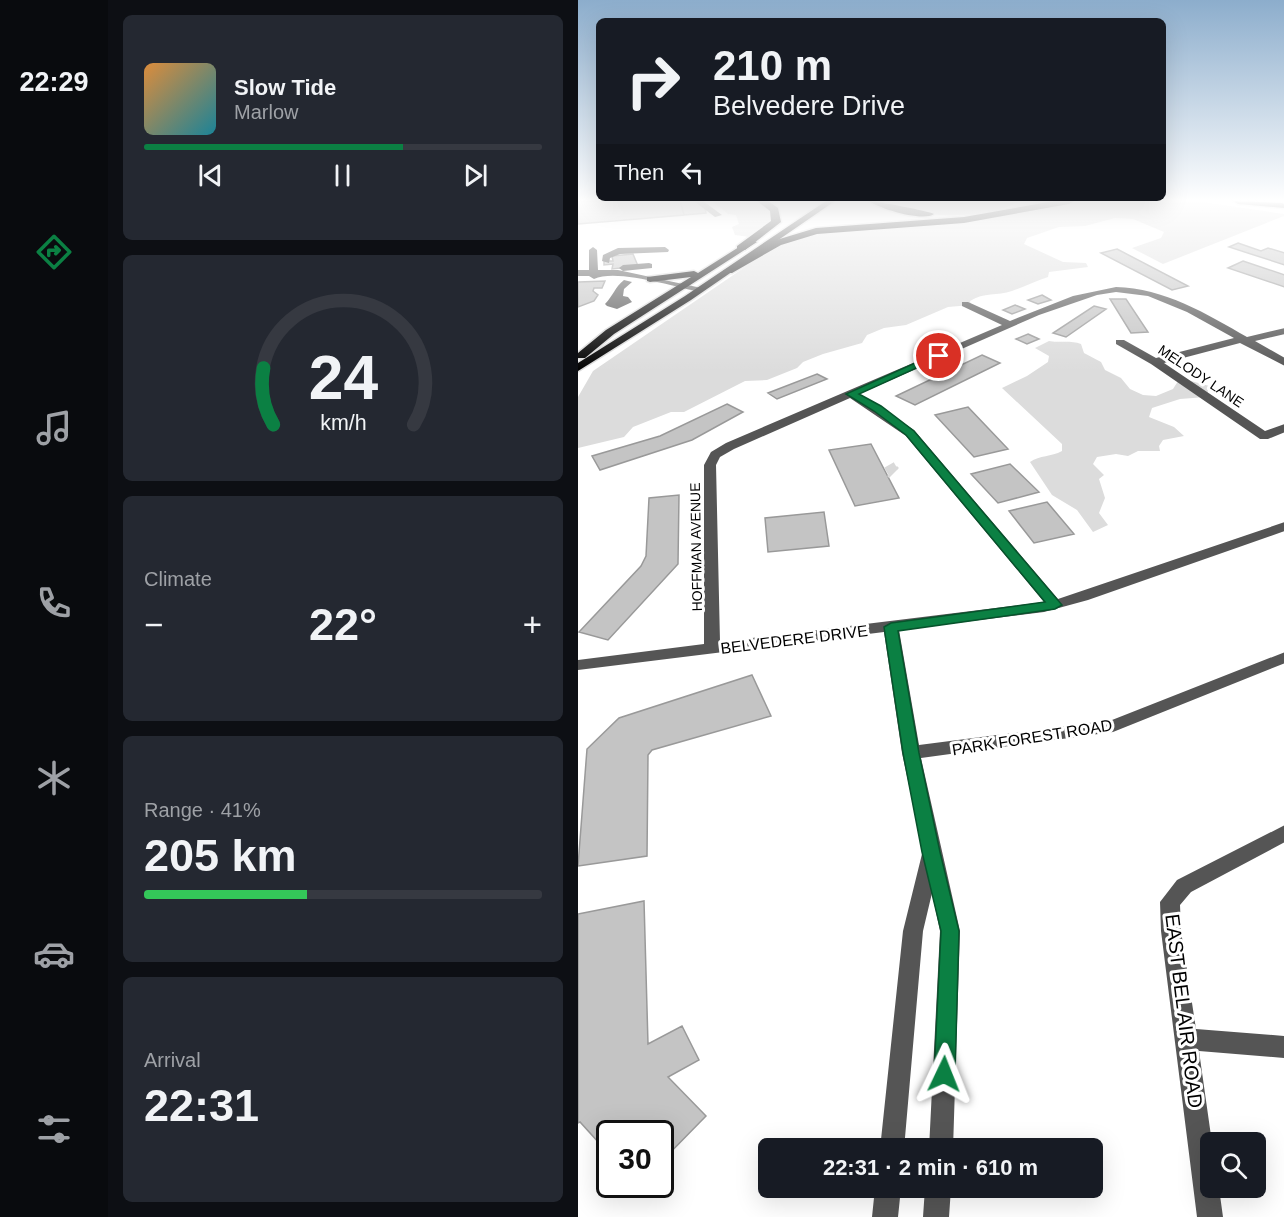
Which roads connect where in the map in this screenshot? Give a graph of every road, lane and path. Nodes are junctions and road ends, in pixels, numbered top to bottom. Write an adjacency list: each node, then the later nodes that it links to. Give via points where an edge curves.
1 (593, 258): 9 (street)
2 (606, 258): 6 (street, via 609,268)
3 (726, 258): 7 (main road)
4 (747, 258): 8 (main road)
5 (751, 258): 8 (highway)
6 (649, 266)
7 (706, 271): 11 (main road); 13 (main road)
8 (728, 271): 14 (main road)
9 (594, 274): 10 (street); 11 (street, via 618,273); 12 (street)
10 (578, 275)
11 (650, 279): 13 (street)
12 (627, 282): 13 (street); 15 (street)
13 (679, 288): 14 (street); 19 (main road)
14 (697, 292): 26 (main road)
15 (617, 299)
16 (965, 304): 17 (street)
17 (1011, 325): 20 (street, HOFFMAN AVENUE, via 1090,293 1124,289 1173,303); 27 (street, HOFFMAN AVENUE)
18 (1284, 331): 20 (street)
19 (611, 332): 22 (main road); 23 (main road)
20 (1243, 340): 24 (street); 25 (street, HOFFMAN AVENUE)
21 (1120, 342): 24 (street, MELODY LANE)
22 (578, 351)
23 (578, 357)
24 (1155, 362): 28 (street, MELODY LANE, via 1264,436)
25 (1284, 363)
26 (578, 368)
27 (851, 394): 30 (street, via 910,433); 32 (street, HOFFMAN AVENUE, via 715,455 710,465)
28 (1284, 427)
29 (1284, 526): 30 (street, BELVEDERE DRIVE)
30 (1055, 605): 31 (street, BELVEDERE DRIVE)
31 (891, 627): 32 (street, BELVEDERE DRIVE); 35 (street)
32 (712, 649): 34 (street, BELVEDERE DRIVE)
33 (1284, 657): 35 (street, PARK FOREST ROAD, via 1113,726)
34 (578, 665)
35 (911, 753): 37 (street)
36 (1284, 833): 38 (street, EAST BEL AIR ROAD, via 1184,886 1170,902)
37 (931, 852): 40 (street, via 913,931); 41 (street, via 950,931)
38 (1186, 1040): 39 (street); 46 (street, EAST BEL AIR ROAD)
39 (1284, 1047)
40 (893, 1138)
41 (941, 1138)
42 (887, 1198): 44 (street)
43 (937, 1198): 45 (street)
44 (885, 1217)
45 (936, 1217)
46 (1210, 1217)

